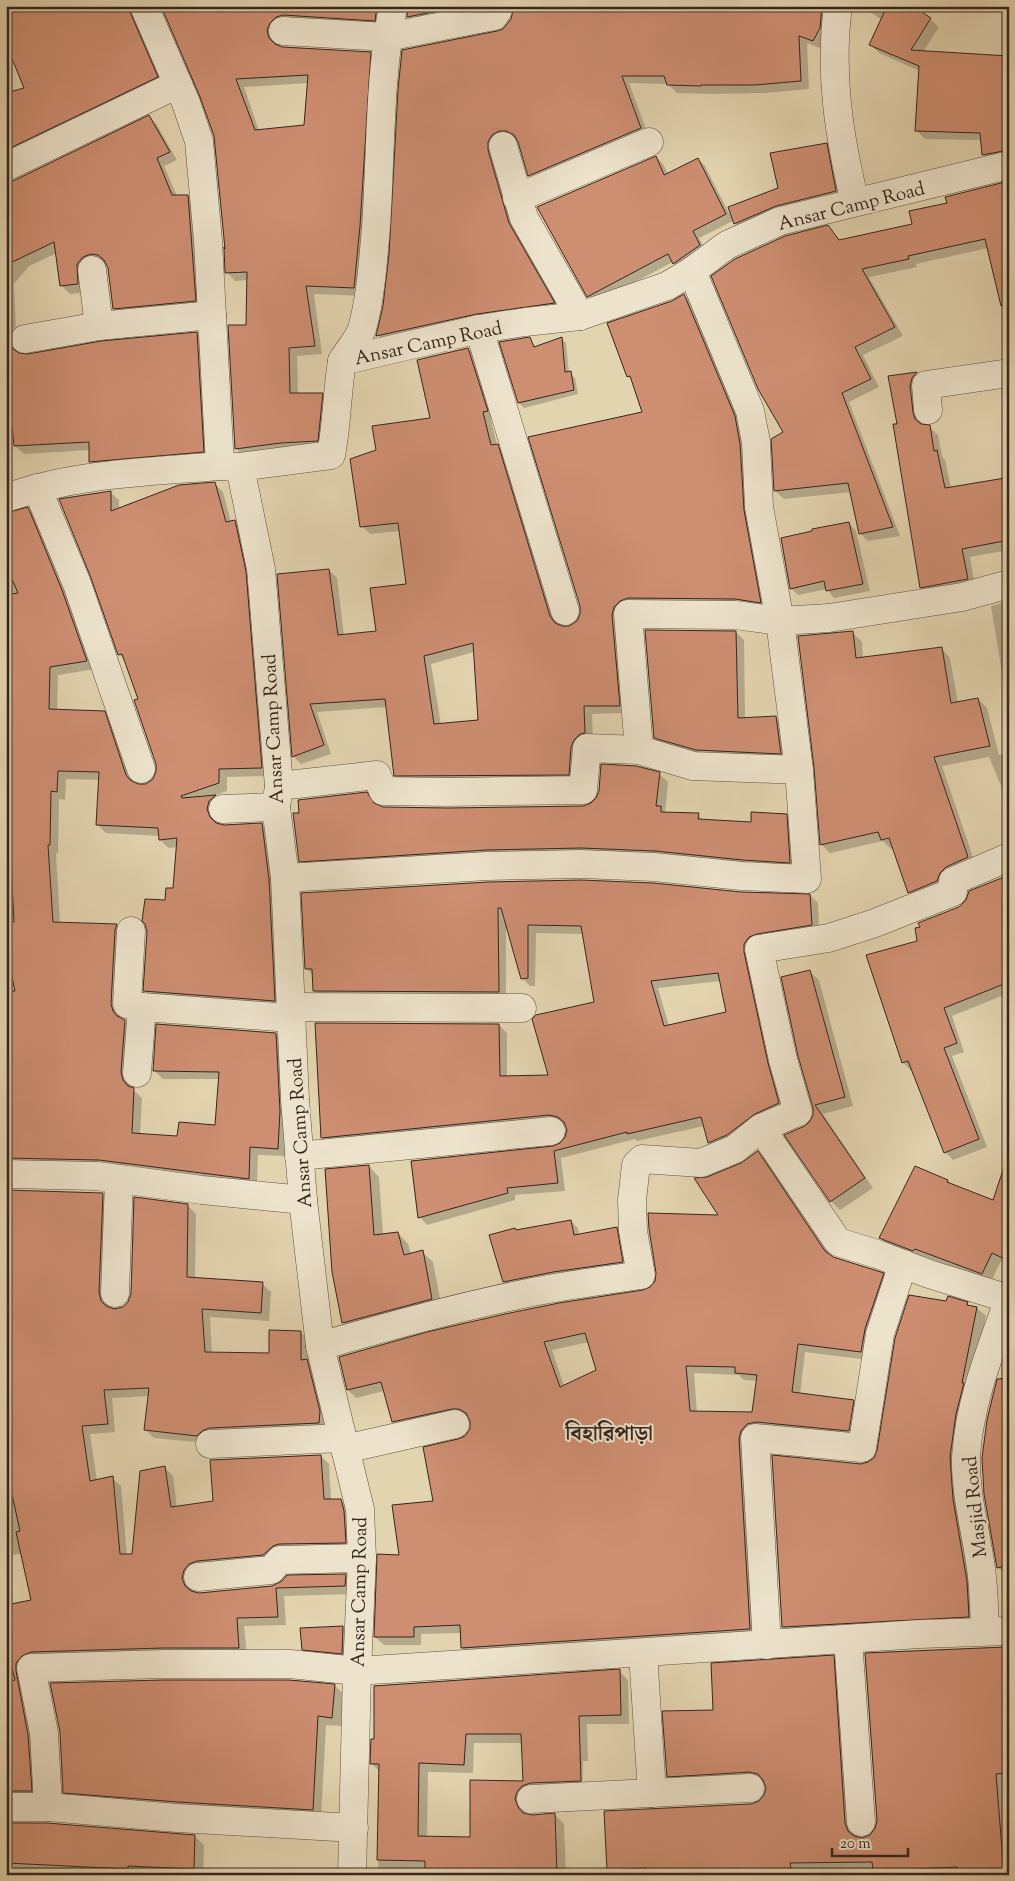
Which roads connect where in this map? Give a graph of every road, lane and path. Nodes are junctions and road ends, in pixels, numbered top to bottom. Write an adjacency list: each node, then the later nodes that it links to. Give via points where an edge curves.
1 (144, 6): 7 (street, Ansar Camp Road)
2 (393, 6): 6 (street)
3 (498, 6): 6 (street, via 494,16)
4 (838, 6): 13 (street, via 834,39 836,101)
5 (283, 31): 6 (street)
6 (387, 37): 21 (street, via 372,272 361,330)
7 (178, 84): 11 (street); 16 (street, Ansar Camp Road, via 199,141)
8 (648, 142): 12 (street)
9 (502, 146): 12 (street)
10 (1009, 165): 13 (street, Ansar Camp Road)
11 (6, 168)
12 (517, 198): 17 (street, via 524,218)
13 (855, 202): 15 (street, Ansar Camp Road, via 780,221 727,246)
14 (92, 270): 18 (street)
15 (692, 271): 17 (street, Ansar Camp Road, via 667,286); 29 (street, via 750,411 756,442 760,507)
16 (212, 315): 18 (street); 24 (street, Ansar Camp Road)
17 (580, 316): 19 (street, Ansar Camp Road)
18 (99, 326): 20 (street)
19 (479, 329): 21 (street, Ansar Camp Road); 28 (street)
20 (25, 338)
21 (342, 361): 24 (street, Ansar Camp Road, via 331,455)
22 (1009, 373): 23 (street, via 926,384)
23 (928, 410)
24 (230, 466): 25 (street, via 80,480); 33 (street, Ansar Camp Road, via 260,569)
25 (37, 488): 26 (street); 31 (street, via 77,584)
26 (6, 498)
27 (1009, 584): 29 (street, via 962,596 829,618)
28 (565, 611)
29 (780, 621): 30 (street, via 735,615 628,614); 32 (street)
30 (639, 750): 32 (street, via 694,766); 33 (street, via 587,748 583,790 383,791 377,775)
31 (141, 769)
32 (799, 770): 36 (street, via 807,878 581,864)
33 (277, 796): 34 (street); 36 (street, Ansar Camp Road)
34 (223, 810)
35 (1009, 856): 42 (street, via 953,881 953,892 875,923 829,938 759,949 798,1112)
36 (285, 878): 40 (street, Ansar Camp Road)
37 (131, 930): 38 (street, via 127,1004)
38 (142, 1007): 40 (street); 41 (street)
39 (522, 1008): 40 (street)
40 (290, 1012): 44 (street, Ansar Camp Road)
41 (137, 1073)
42 (761, 1128): 48 (street, via 838,1242); 51 (street, via 735,1149 701,1163 642,1159 636,1165 633,1231 641,1275 484,1302)
43 (551, 1131): 44 (street)
44 (299, 1156): 47 (street, Ansar Camp Road)
45 (6, 1174): 46 (street)
46 (119, 1178): 47 (street); 49 (street)
47 (303, 1200): 51 (street, Ansar Camp Road)
48 (904, 1264): 50 (street); 59 (street, via 880,1334 862,1448 755,1438)
49 (115, 1293)
50 (1009, 1299): 57 (street, Masjid Road, via 986,1361 972,1415 966,1457 981,1564)
51 (320, 1346): 53 (street, Ansar Camp Road)
52 (455, 1424): 53 (street)
53 (344, 1443): 54 (street); 55 (street, Ansar Camp Road, via 360,1510)
54 (210, 1444)
55 (362, 1558): 56 (street, via 280,1560 271,1570); 61 (street, Ansar Camp Road)
56 (198, 1577)
57 (997, 1631): 58 (street)
58 (848, 1639): 59 (street); 67 (street)
59 (767, 1645): 60 (street)
60 (643, 1653): 61 (street); 63 (street)
61 (357, 1671): 66 (street, via 290,1664 31,1668 44,1733); 68 (street, Ansar Camp Road)
62 (750, 1788): 63 (street)
63 (652, 1793): 64 (street)
64 (531, 1799)
65 (6, 1807): 66 (street)
66 (48, 1807): 68 (street)
67 (862, 1822)
68 (354, 1828): 69 (street, Ansar Camp Road)
69 (352, 1875)

